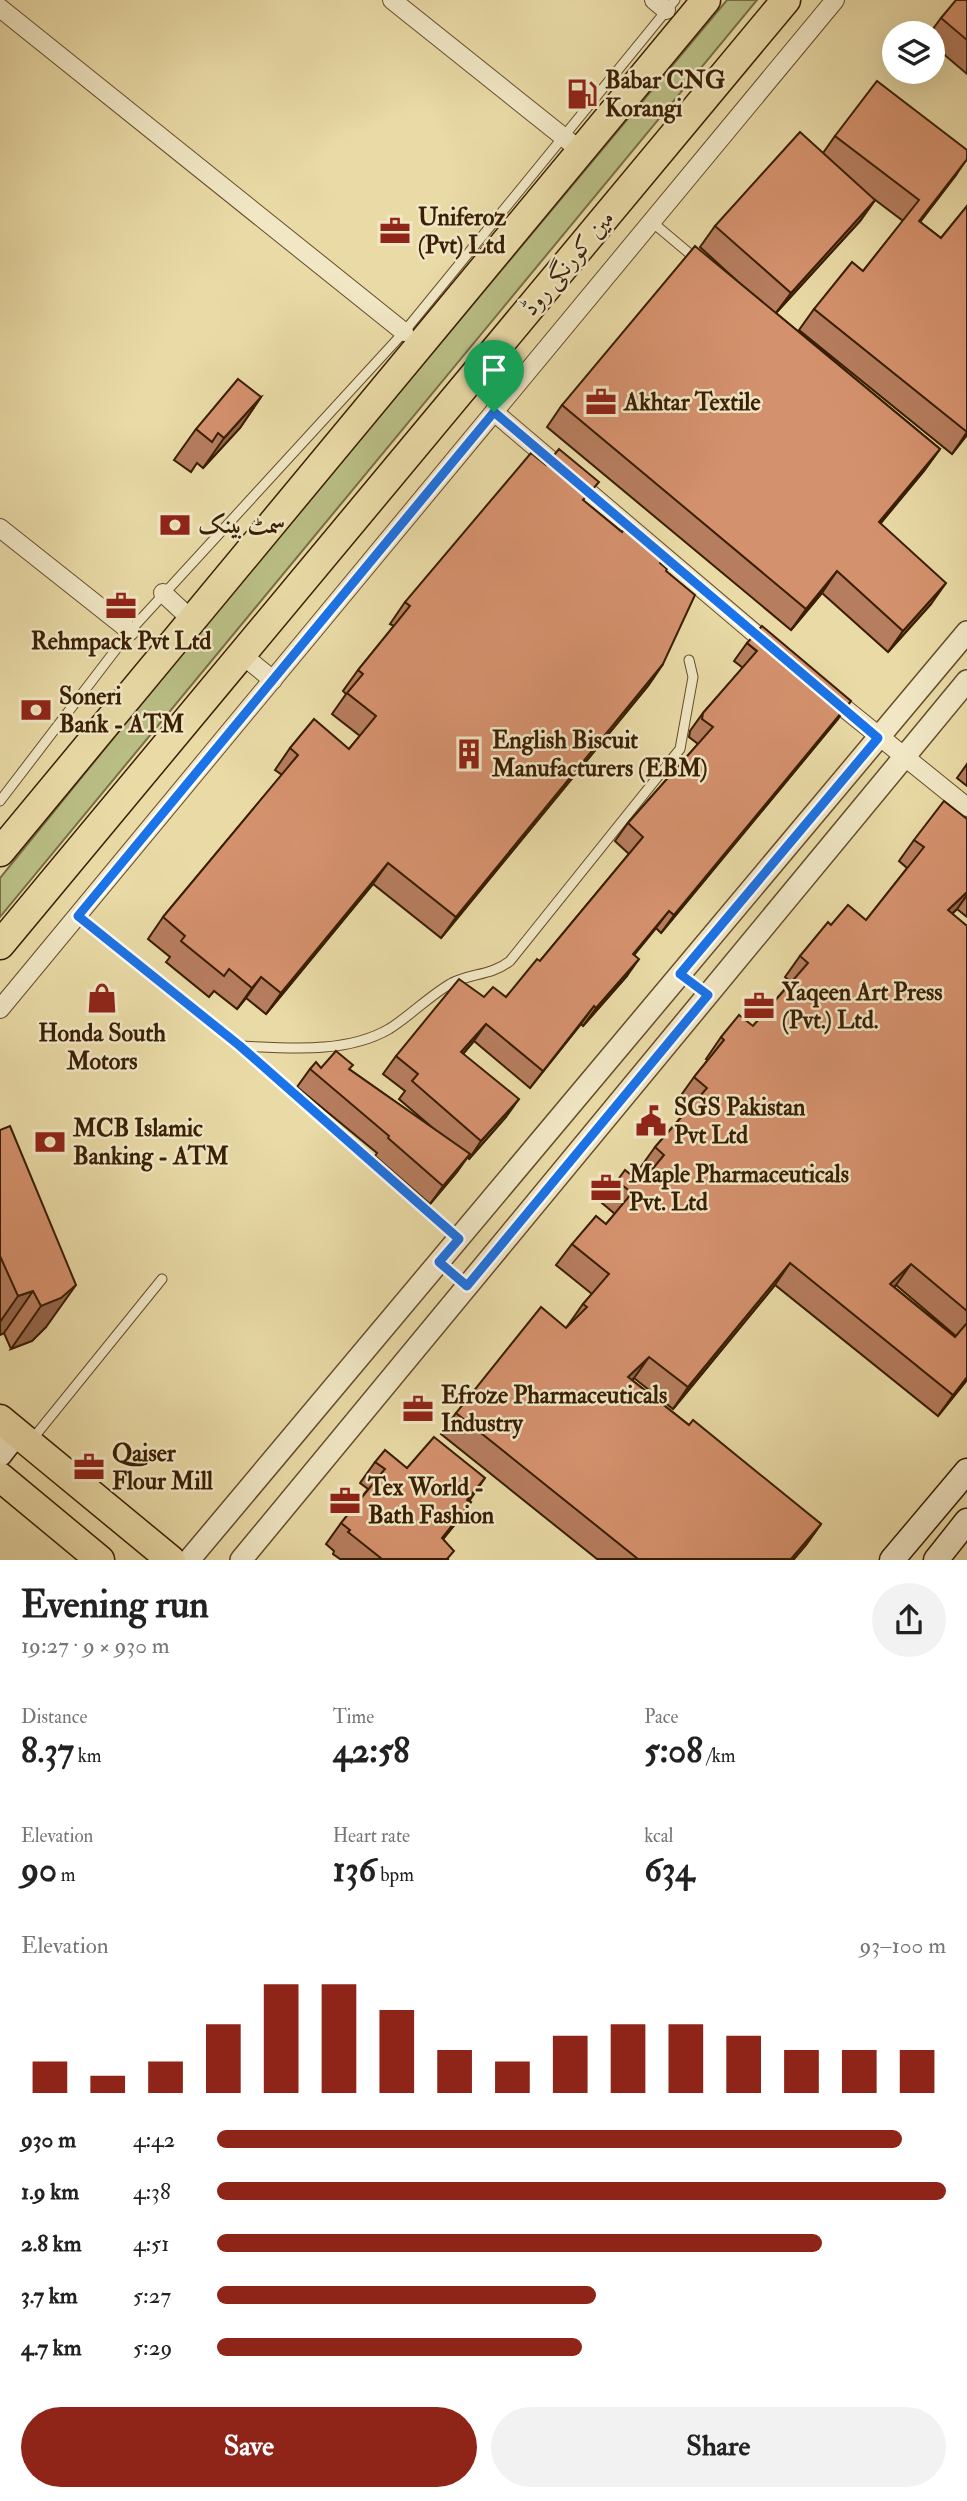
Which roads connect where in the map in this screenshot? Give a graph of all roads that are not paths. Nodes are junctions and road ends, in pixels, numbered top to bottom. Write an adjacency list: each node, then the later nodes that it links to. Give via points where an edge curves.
1 (6, 0): 7 (lane)
2 (392, 0): 8 (street)
3 (706, 0): 8 (main road)
4 (786, 0): 18 (main road, مین کورنگی روڈ)
5 (835, 0): 9 (street)
6 (665, 3): 8 (lane)
7 (0, 8): 11 (street)
8 (573, 144): 11 (lane); 15 (main road)
9 (652, 222): 10 (lane); 12 (street)
10 (706, 267)
11 (404, 332): 14 (lane)
12 (494, 412): 19 (street); 21 (street)
13 (0, 528): 16 (street)
14 (163, 593): 15 (street); 16 (lane)
15 (193, 621): 28 (main road)
16 (130, 631): 26 (lane)
17 (967, 632): 24 (street)
18 (241, 654): 21 (street); 30 (main road, مین کورنگی روڈ)
19 (782, 656)
20 (689, 660): 34 (lane, via 693,677 680,749 510,961 486,975 452,984 389,1029 365,1040 285,1048)
21 (273, 680): 29 (street)
22 (967, 681): 25 (street)
23 (814, 684): 24 (street)
24 (878, 738): 25 (street); 31 (street)
25 (905, 757): 27 (street); 32 (street)
26 (0, 801)
27 (967, 807)
28 (0, 852)
29 (78, 916): 33 (street); 34 (lane)
30 (0, 945)
31 (680, 974): 32 (street); 35 (street)
32 (708, 995): 38 (street)
33 (0, 1009)
34 (240, 1046): 35 (lane)
35 (459, 1239): 36 (street)
36 (439, 1262): 38 (street); 45 (street)
37 (162, 1279): 39 (lane)
38 (467, 1286): 46 (street)
39 (12, 1437): 44 (main road)
40 (967, 1471): 47 (main road)
41 (0, 1477): 43 (main road)
42 (967, 1521): 48 (main road)
43 (100, 1559)
44 (171, 1559)
45 (188, 1559)
46 (241, 1559)
47 (892, 1559)
48 (936, 1559)

